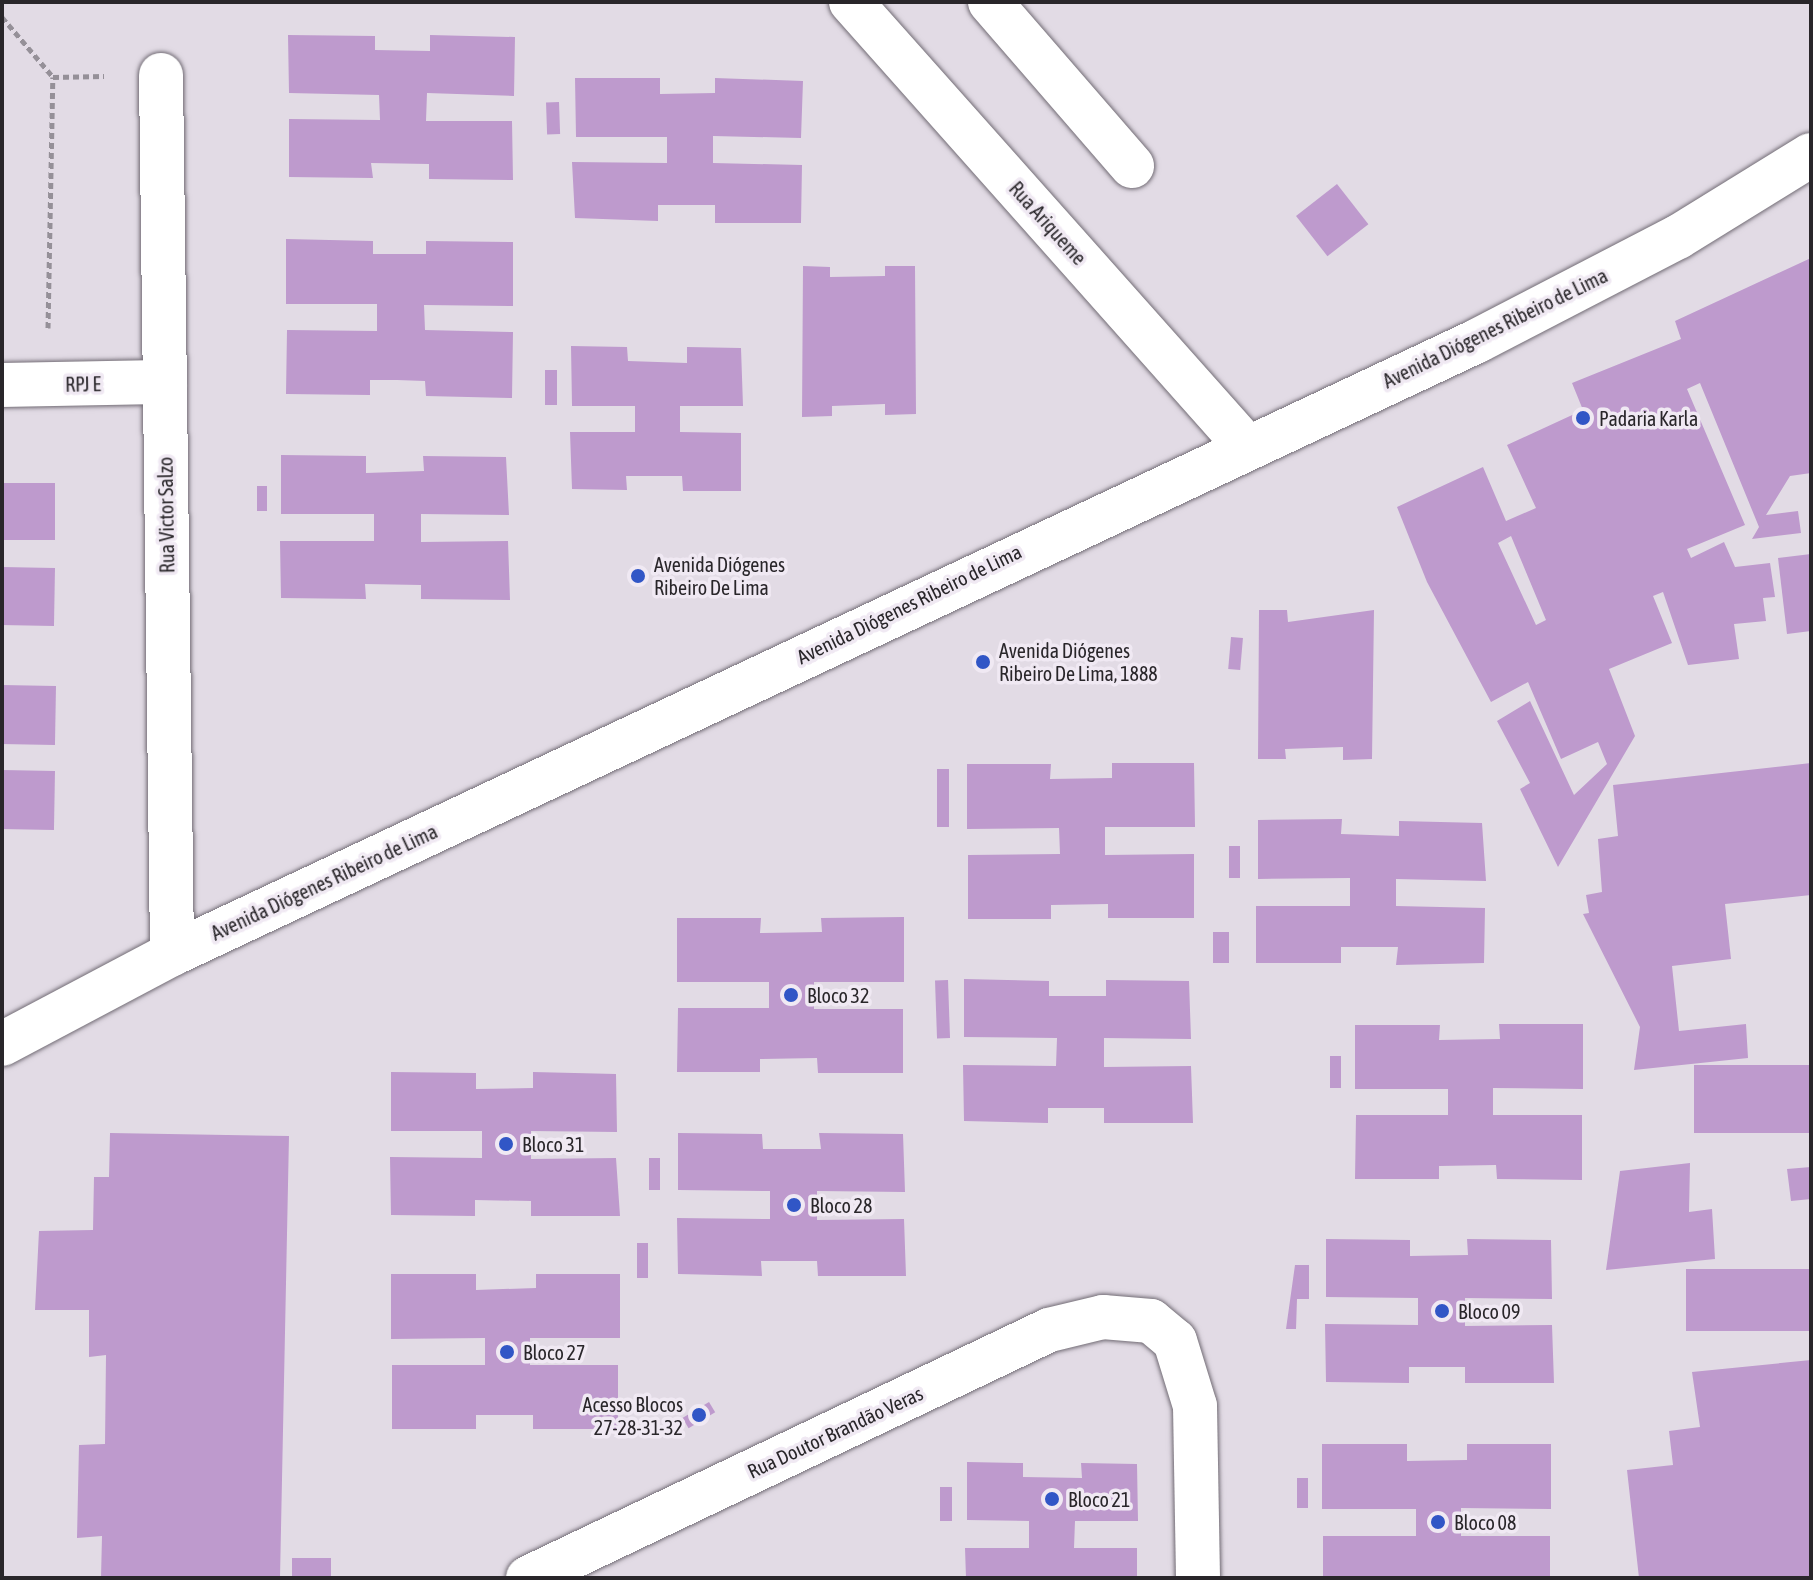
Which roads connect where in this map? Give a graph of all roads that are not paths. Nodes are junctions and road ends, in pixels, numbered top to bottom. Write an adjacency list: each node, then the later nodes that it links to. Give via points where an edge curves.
1 (851, 2): 8 (street, Rua Ariqueme)
2 (990, 2): 5 (street)
3 (161, 75): 6 (street, Rua Victor Salzo)
4 (1811, 155): 8 (street, Avenida Diógenes Ribeiro de Lima, via 1678,237 1491,334)
5 (1132, 166)
6 (165, 382): 7 (street, RPJ E); 9 (street, Rua Victor Salzo)
7 (2, 385)
8 (1244, 444): 9 (street, Avenida Diógenes Ribeiro de Lima)
9 (172, 954): 10 (street, Avenida Diógenes Ribeiro de Lima)
10 (2, 1044)
11 (528, 1578): 12 (street, Rua Doutor Brandão Veras, via 1049,1330 1103,1317 1151,1321 1175,1341 1195,1406)
12 (1198, 1578)

